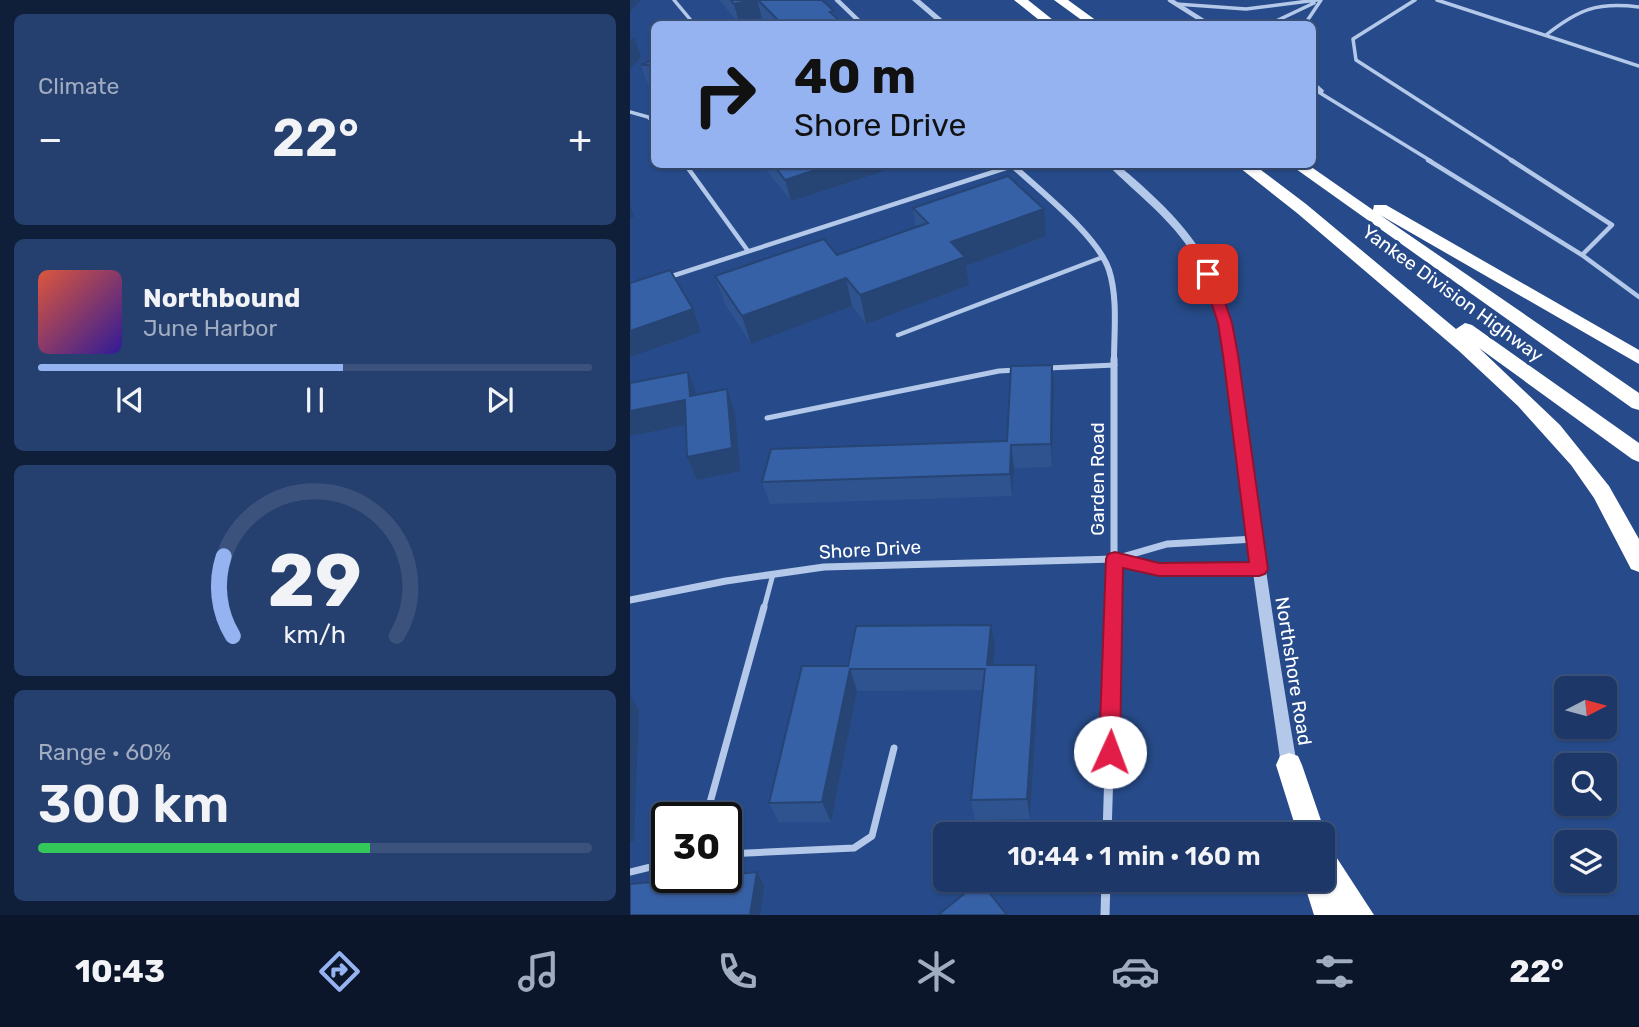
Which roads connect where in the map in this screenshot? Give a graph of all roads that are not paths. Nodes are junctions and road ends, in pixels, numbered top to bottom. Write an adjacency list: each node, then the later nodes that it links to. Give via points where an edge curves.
1 (674, 0): 14 (lane)
2 (837, 0): 15 (street)
3 (916, 0): 16 (street)
4 (1020, 0): 17 (highway)
5 (1060, 0): 18 (highway)
6 (1170, 0): 11 (street)
7 (1319, 0): 11 (lane, via 1225,10); 20 (lane); 21 (lane)
8 (1415, 0): 38 (lane, via 1353,39 1356,60 1612,225)
9 (1437, 0): 22 (lane)
10 (1608, 0): 12 (lane)
11 (1176, 4): 19 (street)
12 (1624, 5): 13 (lane); 22 (lane, via 1590,6 1572,13)
13 (1639, 8)
14 (692, 21)
15 (859, 21)
16 (940, 21)
17 (1048, 21)
18 (1092, 21)
19 (1204, 21)
20 (1275, 21)
21 (1307, 21)
22 (1546, 35): 23 (lane)
23 (1638, 65)
24 (1316, 86): 26 (lane)
25 (1316, 90): 26 (lane)
26 (1332, 100): 38 (lane)
27 (630, 111): 28 (lane)
28 (651, 120)
29 (688, 168): 37 (lane)
30 (1002, 168): 37 (lane)
31 (1014, 168): 39 (street, Garden Road, via 1076,223)
32 (1115, 168): 50 (street, Northshore Road, via 1182,233 1218,299 1231,355)
33 (1247, 168): 36 (highway, Yankee Division Highway)
34 (1302, 168): 47 (highway, Yankee Division Highway)
35 (1313, 168): 43 (highway)
36 (1300, 207): 49 (highway, Yankee Division Highway); 52 (highway, via 1483,361 1542,417 1595,481)
37 (748, 251): 40 (lane)
38 (1582, 255): 41 (lane)
39 (1103, 257): 42 (lane); 44 (street, Garden Road, via 1114,296)
40 (665, 279)
41 (1639, 297)
42 (898, 335)
43 (1639, 358)
44 (1115, 365): 45 (lane); 51 (street, Garden Road)
45 (1037, 369)
46 (1024, 370): 48 (lane, via 999,371)
47 (1639, 403)
48 (767, 418)
49 (1639, 454)
50 (1255, 539): 51 (street, Shore Drive, via 1167,543); 53 (street, Northshore Road)
51 (1115, 559): 53 (street, Shore Drive, via 1159,569); 54 (street, Shore Drive, via 926,562); 59 (street, Garden Road)
52 (1639, 563)
53 (1259, 569): 57 (street, Northshore Road)
54 (773, 572): 55 (street, Shore Drive); 58 (lane)
55 (630, 600)
56 (894, 748): 62 (lane, via 872,836 853,848)
57 (1289, 765): 60 (highway); 61 (highway)
58 (710, 802)
59 (1107, 822)
60 (1300, 822)
61 (1307, 822)
62 (742, 853)
63 (651, 867): 64 (lane)
64 (630, 872)
65 (1335, 883): 70 (highway)
66 (1106, 892): 68 (street)
67 (1321, 892): 69 (highway)
68 (1105, 915)
69 (1329, 915)
70 (1360, 915)

